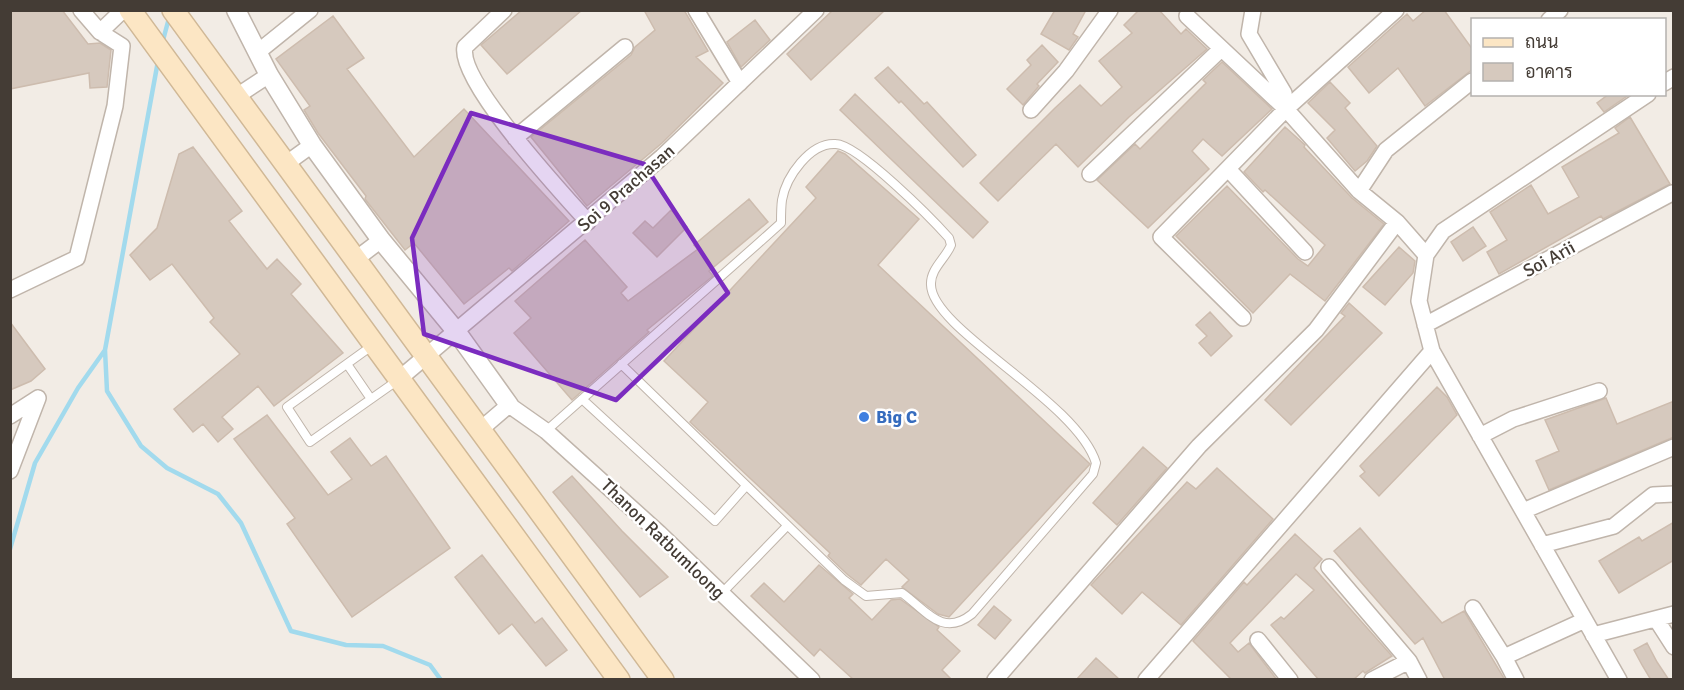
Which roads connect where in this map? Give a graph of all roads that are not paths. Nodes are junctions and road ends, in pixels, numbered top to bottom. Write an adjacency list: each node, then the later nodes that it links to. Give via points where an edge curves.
1 (81, 10): 13 (street)
2 (173, 10): 20 (main road)
3 (236, 10): 16 (street)
4 (310, 10): 16 (street)
5 (504, 10): 24 (street, via 465,47 463,54 465,64)
6 (696, 10): 18 (street)
7 (816, 10): 18 (street, Soi 9 Prachasan)
8 (1110, 10): 23 (street, via 1066,71)
9 (1253, 10): 22 (street, via 1249,34 1284,93)
10 (1396, 10): 22 (street)
11 (129, 12): 13 (street); 41 (main road)
12 (1187, 16): 15 (street)
13 (100, 32): 37 (street, via 122,46 115,106 77,258)
14 (624, 47): 24 (street)
15 (1221, 49): 22 (street); 28 (street)
16 (258, 52): 17 (street)
17 (269, 75): 20 (street); 25 (street)
18 (740, 83): 31 (street, Soi 9 Prachasan)
19 (1471, 83): 29 (street, via 1386,150)
20 (231, 88): 26 (main road)
21 (1645, 96): 35 (street, via 1443,231)
22 (1286, 109): 27 (street); 29 (street)
23 (1031, 110)
24 (515, 138): 31 (street)
25 (312, 145): 26 (street); 33 (street)
26 (287, 163): 36 (main road)
27 (1229, 170): 34 (street); 38 (street, via 1161,237)
28 (1090, 174)
29 (1359, 191): 32 (street)
30 (1672, 193): 39 (street, Soi Arii)
31 (588, 222): 40 (street, Soi 9 Prachasan)
32 (1397, 222): 35 (street); 76 (street, via 1316,330 1199,446)
33 (381, 240): 36 (street); 40 (street)
34 (1305, 252)
35 (1426, 255): 39 (street, via 1419,301)
36 (357, 259): 43 (main road)
37 (10, 290)
38 (1243, 318)
39 (1425, 325): 42 (street)
40 (456, 331): 43 (street, Soi 9 Prachasan); 50 (street)
41 (374, 344): 44 (lane); 46 (main road)
42 (1432, 351): 54 (street); 77 (street)
43 (427, 355): 46 (street, Soi 9 Prachasan); 52 (main road)
44 (347, 364): 48 (lane); 48 (lane, via 287,407 310,442)
45 (621, 364): 49 (lane); 57 (lane); 60 (lane, via 781,223 782,199 788,182 806,156 837,144 851,148 898,187 951,245 934,270 930,282 932,295 970,337 1051,404 1081,435 1093,453 1093,474 962,622 939,622 902,593 866,596)
46 (399, 379): 48 (lane); 73 (main road)
47 (1599, 391): 54 (street, via 1513,419)
48 (371, 399)
49 (582, 399): 53 (lane); 57 (lane, via 715,521)
50 (509, 405): 52 (street); 53 (street, Thanon Ratbumloong)
51 (10, 416): 56 (street, via 38,398)
52 (481, 429): 74 (main road)
53 (546, 431): 63 (street, Thanon Ratbumloong, via 659,532)
54 (1480, 436): 59 (street)
55 (1674, 447): 59 (street)
56 (10, 471)
57 (746, 486): 60 (lane)
58 (1674, 494): 61 (street, via 1653,495 1614,526)
59 (1523, 511): 61 (street)
60 (787, 526): 63 (lane)
61 (1542, 545): 67 (street)
62 (1329, 567): 72 (street)
63 (721, 594): 75 (street, Thanon Ratbumloong)
64 (1473, 608): 71 (street)
65 (1674, 614): 66 (street)
66 (1656, 618): 68 (street); 70 (street)
67 (1585, 620): 68 (street); 71 (street)
68 (1593, 635): 82 (street)
69 (1258, 640): 78 (street)
70 (1674, 647)
71 (1504, 657): 81 (street)
72 (1409, 661): 79 (street); 80 (street)
73 (619, 680)
74 (663, 680)
75 (812, 680)
76 (995, 680)
77 (1146, 680)
78 (1290, 680)
79 (1372, 680)
80 (1419, 680)
81 (1516, 680)
82 (1619, 680)

